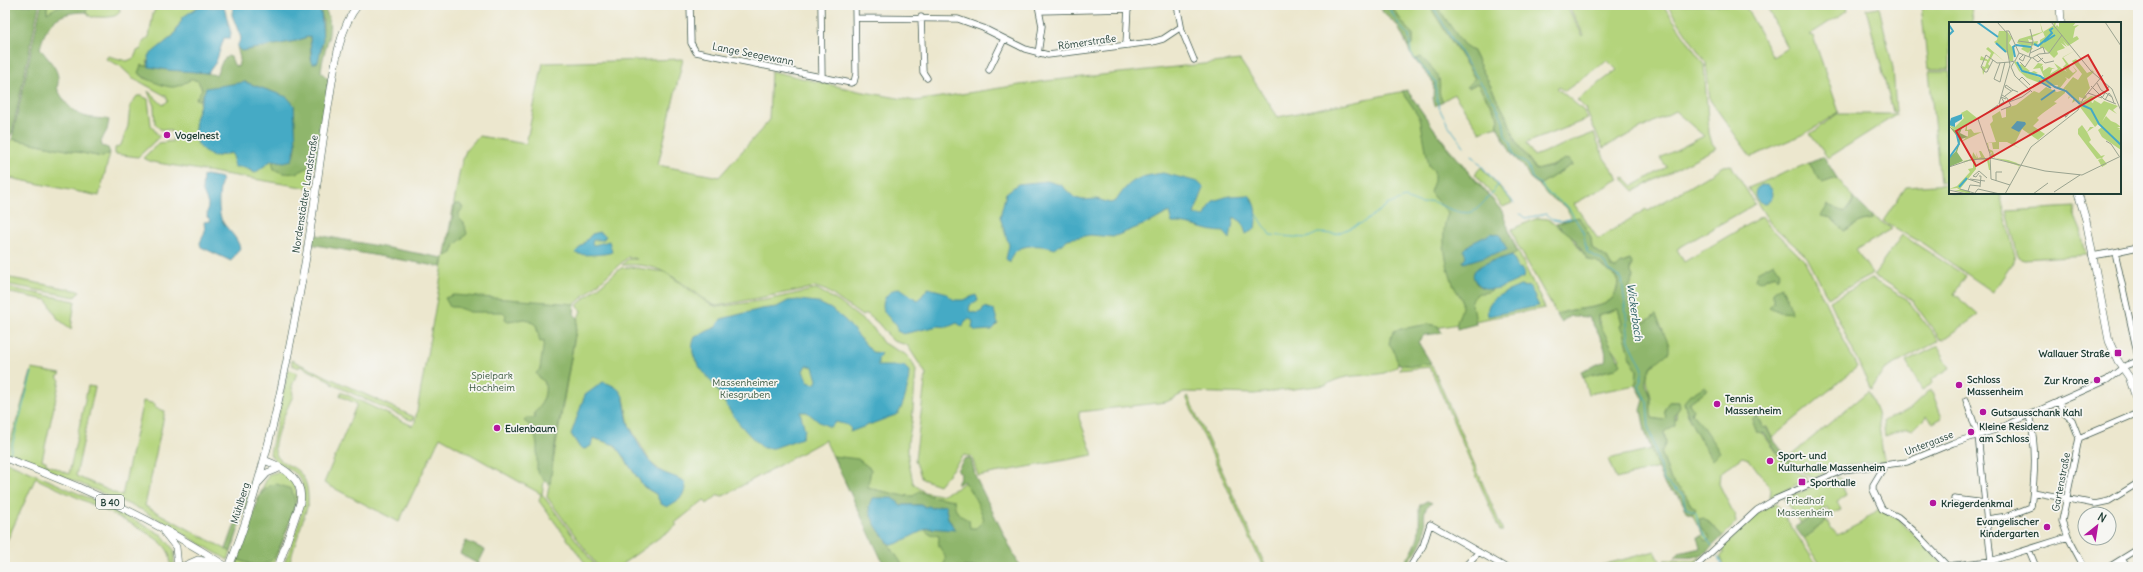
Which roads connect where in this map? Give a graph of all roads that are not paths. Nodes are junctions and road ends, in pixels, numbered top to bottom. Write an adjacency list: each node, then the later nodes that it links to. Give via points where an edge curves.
1 (358, 5): 35 (main road, Nordenstädter Landstraße, via 348,19 339,50 304,269)
2 (690, 5): 18 (street, Lange Seegewann, via 691,43 696,52)
3 (821, 5): 18 (street)
4 (855, 5): 10 (street)
5 (1177, 5): 12 (street)
6 (2060, 5): 11 (main road)
7 (1128, 7): 8 (street); 14 (street)
8 (1039, 8): 15 (street, via 1042,26)
9 (921, 17): 10 (street, Römerstraße); 13 (street, Römerstraße, via 965,20); 19 (street, via 923,72)
10 (856, 18): 18 (street, Lange Seegewann, via 856,74 853,83)
11 (2061, 22)
12 (1181, 27): 14 (street, Römerstraße, via 1164,39); 16 (street)
13 (1004, 39): 15 (street, Römerstraße); 17 (street)
14 (1126, 46): 15 (street, Römerstraße, via 1060,55)
15 (1038, 54)
16 (1194, 60)
17 (989, 70)
18 (822, 78)
19 (927, 78)
20 (2078, 195): 23 (main road, via 2079,214 2088,232)
21 (2138, 247): 22 (street)
22 (2115, 252): 23 (street); 24 (street)
23 (2092, 256): 26 (main road, via 2109,341)
24 (2138, 357)
25 (2138, 361): 26 (street, Untergasse)
26 (2122, 369): 28 (street, Untergasse, via 2107,380); 29 (main road, via 2129,377)
27 (1966, 400): 32 (street)
28 (2059, 401): 31 (street, Untergasse); 33 (street, via 2063,412 2072,420)
29 (2138, 404)
30 (2138, 413): 33 (street)
31 (2029, 415): 32 (street, Untergasse); 41 (street, via 2036,450)
32 (1978, 435): 36 (street, Untergasse, via 1906,462); 44 (street)
33 (2079, 438): 43 (street, Gartenstraße)
34 (5, 458): 46 (main road, B 40, via 87,491)
35 (264, 460): 37 (main road, via 269,466); 38 (main road); 40 (main road, Mühlberg)
36 (1885, 465): 53 (street, via 1873,485 1882,509 1898,517); 61 (street, Untergasse, via 1843,470 1766,504)
37 (277, 469): 38 (main road); 40 (main road, via 267,473)
38 (286, 471): 57 (main road, via 298,482 301,496)
39 (2138, 483): 43 (street, via 2105,503 2095,504)
40 (256, 487): 56 (main road, Mühlberg)
41 (2033, 492): 43 (street); 45 (street, via 2031,507 2008,516)
42 (1954, 499): 44 (street)
43 (2066, 499): 47 (street, Gartenstraße, via 2062,521)
44 (1985, 503): 45 (street)
45 (1987, 520): 52 (street)
46 (156, 525): 54 (main road, via 173,542 178,556); 56 (main road, B 40)
47 (2068, 537): 49 (street); 64 (street, Gartenstraße)
48 (2138, 549): 51 (street)
49 (2029, 550): 52 (street); 63 (street)
50 (1479, 552): 58 (street, via 1430,524 1423,546); 59 (street); 60 (street)
51 (2122, 559): 65 (street); 66 (street)
52 (1991, 561): 53 (street); 62 (street)
53 (1948, 566)
54 (178, 567)
55 (182, 567): 56 (main road, via 202,559)
56 (227, 567)
57 (277, 567)
58 (1410, 567)
59 (1464, 567)
60 (1505, 567)
61 (1695, 567)
62 (1993, 567)
63 (2036, 567)
64 (2084, 567)
65 (2109, 567)
66 (2127, 567)

